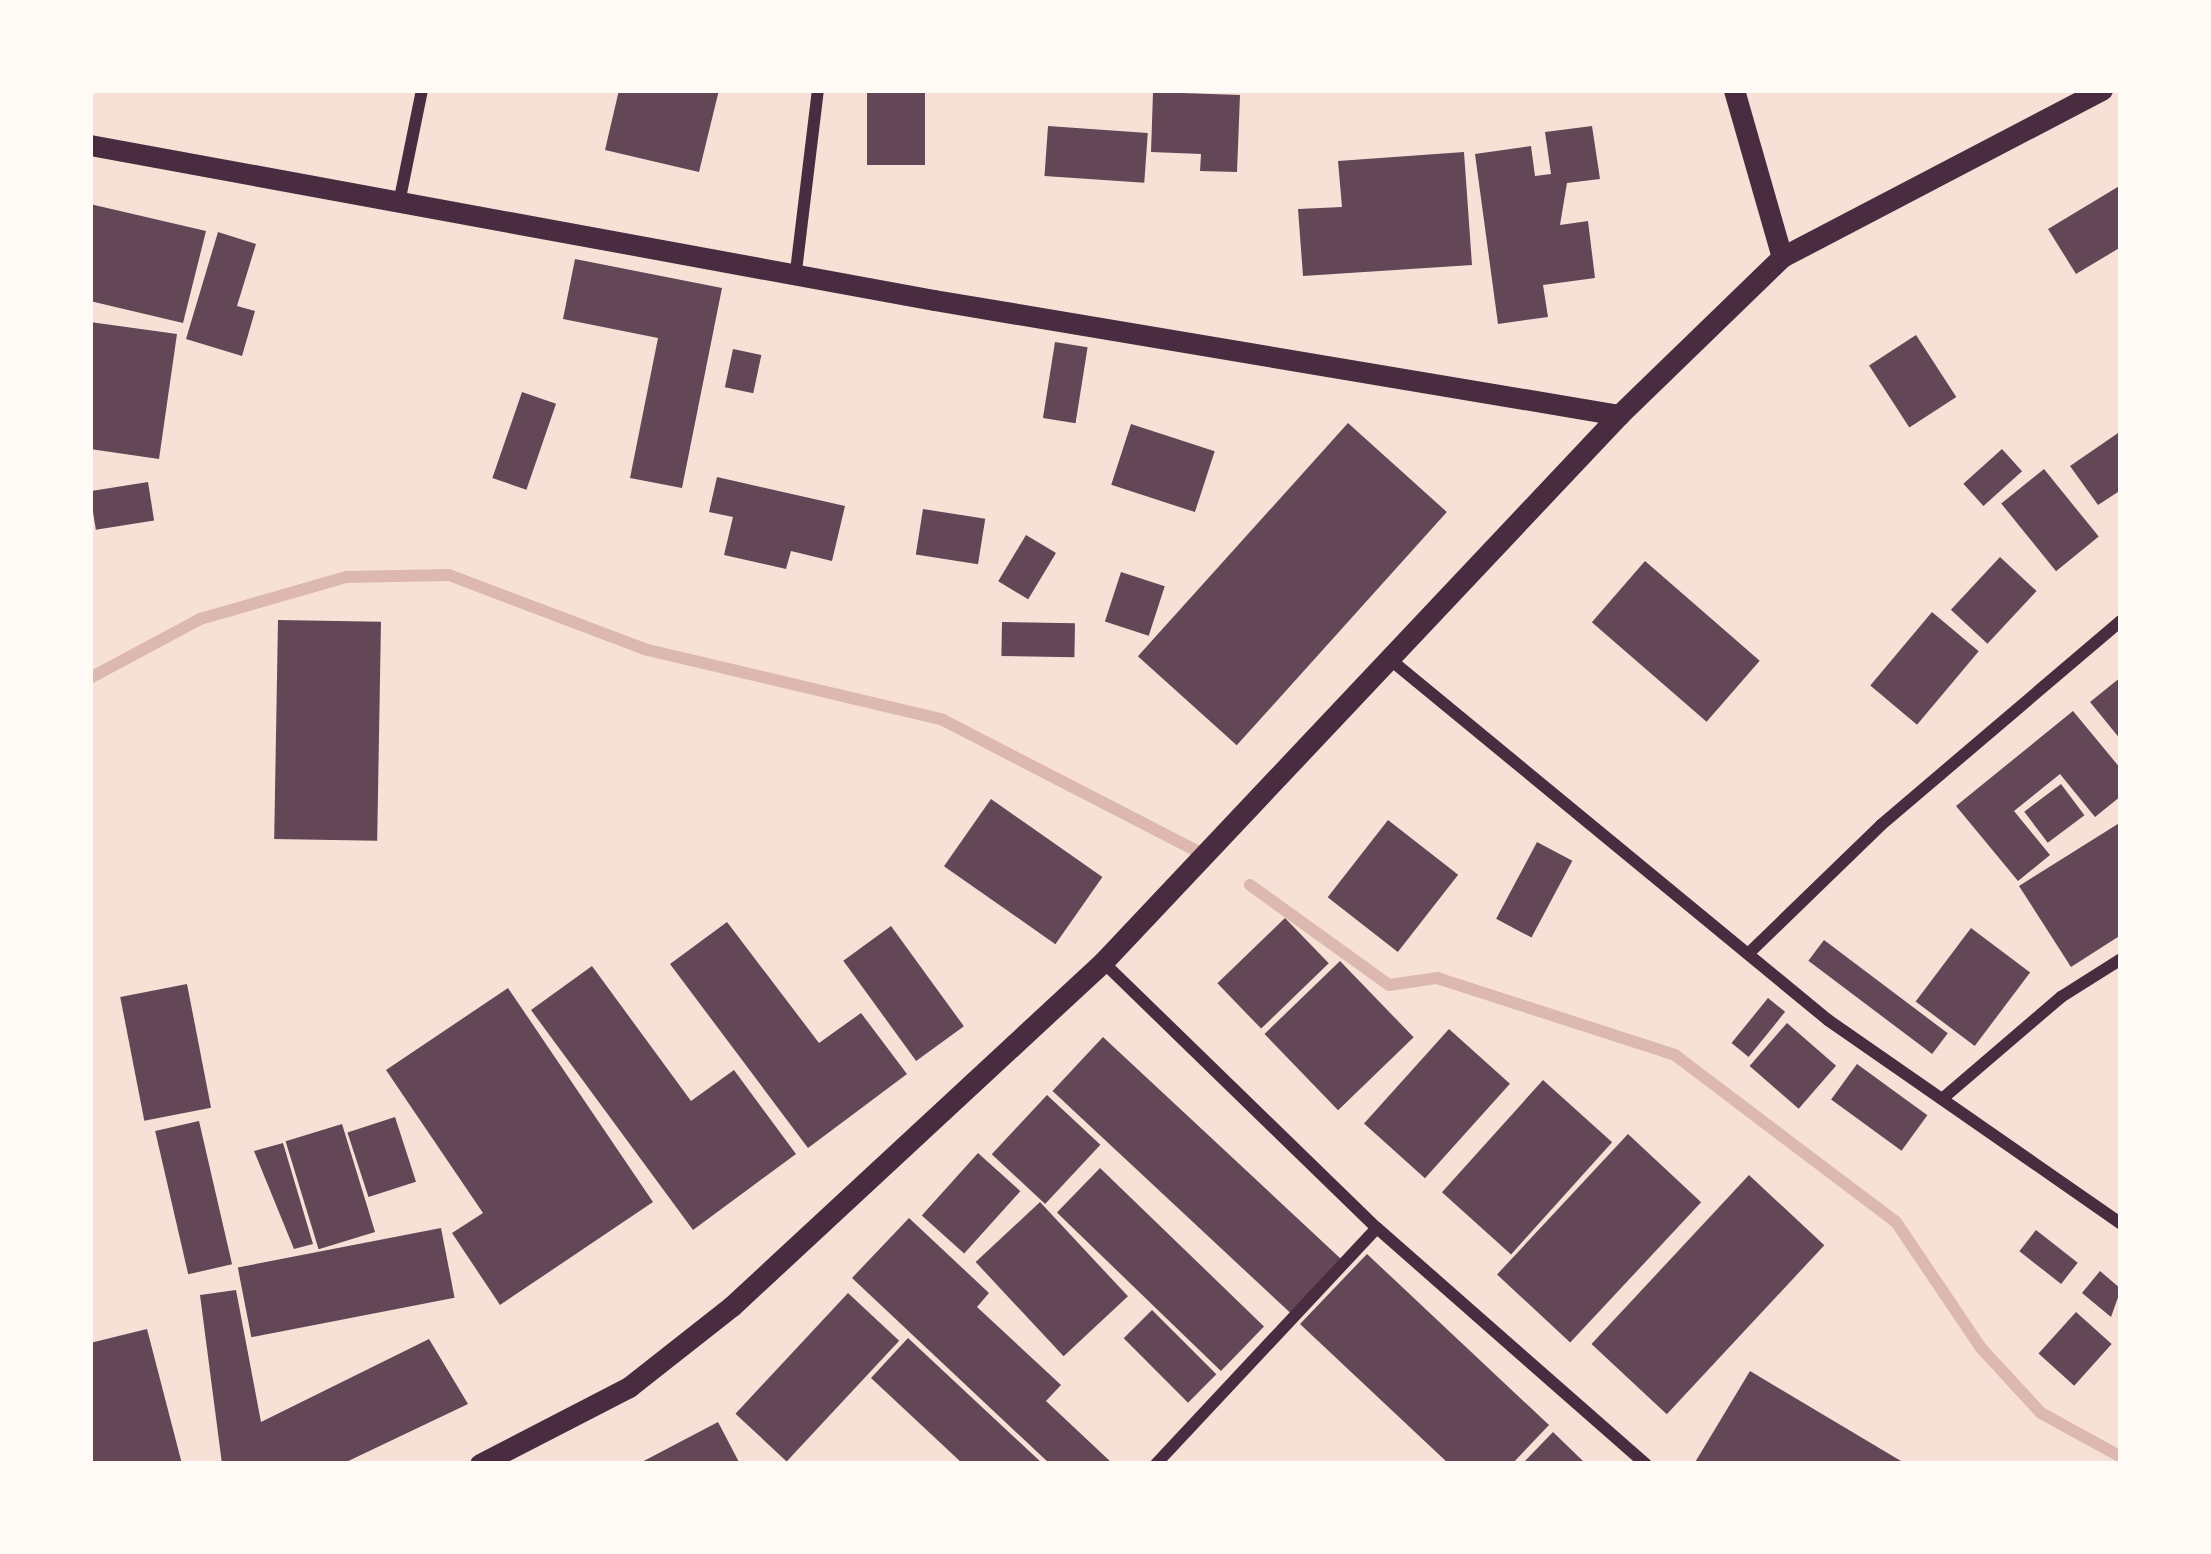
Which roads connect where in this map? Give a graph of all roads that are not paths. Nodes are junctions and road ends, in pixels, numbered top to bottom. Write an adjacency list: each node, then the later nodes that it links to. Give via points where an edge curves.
1 (422, 90): 6 (street)
2 (818, 90): 8 (street)
3 (1734, 90): 7 (street)
4 (2102, 90): 7 (street)
5 (90, 145): 6 (street)
6 (399, 202): 8 (street)
7 (1782, 257): 9 (street)
8 (796, 271): 9 (street)
9 (1619, 415): 11 (street)
10 (2121, 621): 12 (street, via 1881,825)
11 (1392, 661): 12 (street); 14 (street)
12 (1748, 954): 15 (street)
13 (2121, 959): 15 (street, via 2061,998)
14 (1103, 962): 17 (street); 18 (street, via 732,1306 629,1387)
15 (1942, 1099): 16 (street)
16 (2121, 1224)
17 (1377, 1228): 19 (street); 20 (street)
18 (480, 1464)
19 (1156, 1464)
20 (1646, 1464)

